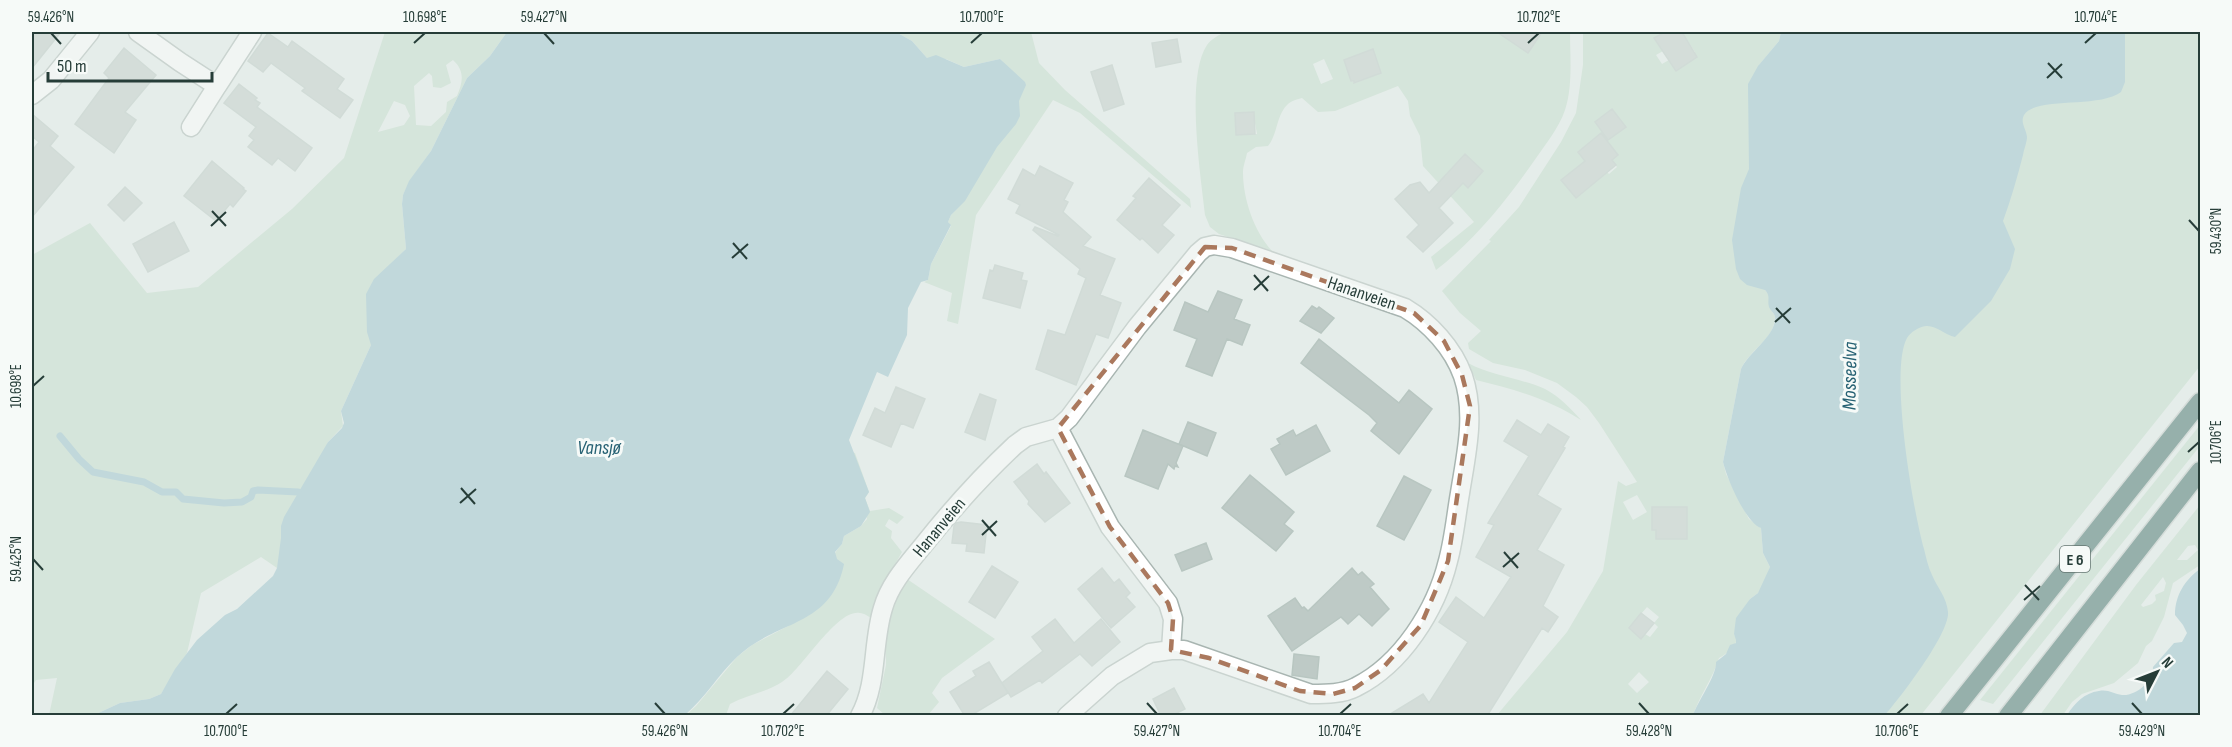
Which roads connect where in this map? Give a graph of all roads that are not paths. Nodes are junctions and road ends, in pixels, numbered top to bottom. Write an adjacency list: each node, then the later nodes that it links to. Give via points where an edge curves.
1 (90, 32): 5 (street, via 51,80)
2 (138, 32): 4 (street)
3 (252, 32): 4 (street)
4 (217, 86): 6 (street)
5 (32, 95)
6 (191, 127)
7 (2200, 402): 13 (highway, E 6)
8 (1058, 428): 10 (street, via 1110,527 1168,603 1173,619); 10 (street, Hananveien, via 1070,418 1173,282 1198,253 1214,245 1405,308 1444,341 1462,375 1470,406 1468,440 1448,561 1421,625 1398,654 1354,688 1333,694 1311,694 1184,650); 11 (street, Hananveien, via 1026,437 1015,445 951,511 902,570 882,609 869,691)
9 (2200, 471): 14 (highway, E 6)
10 (1171, 650): 12 (street, Hananveien, via 1150,654 1113,676)
11 (860, 716)
12 (1067, 716)
13 (1948, 716)
14 (2008, 716)

